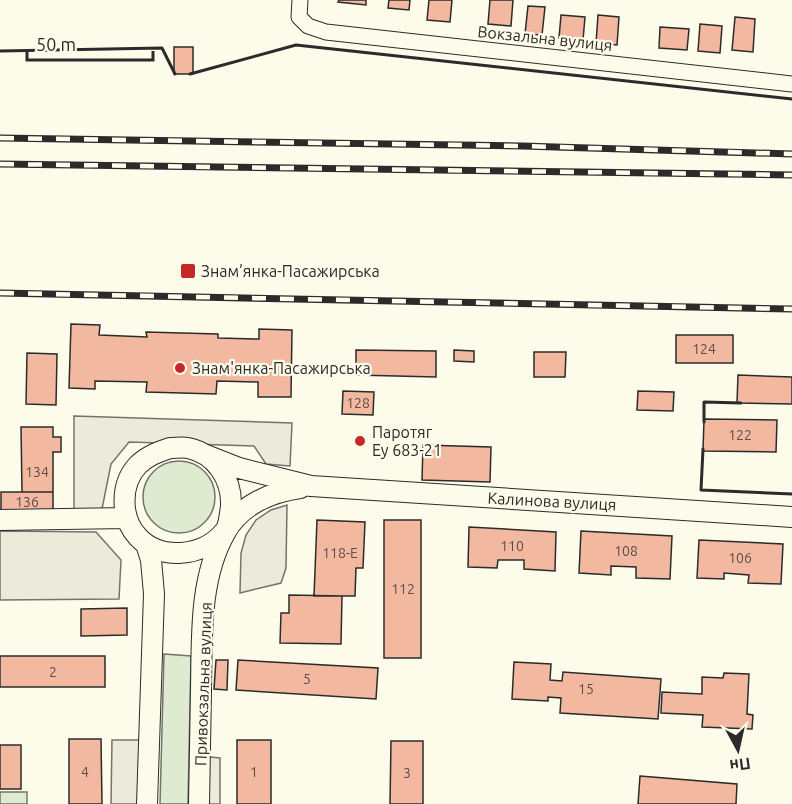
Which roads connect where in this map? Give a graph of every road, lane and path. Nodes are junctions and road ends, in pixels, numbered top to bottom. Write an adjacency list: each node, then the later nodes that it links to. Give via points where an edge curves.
1 (300, 0): 2 (street, Вокзальна вулиця, via 299,17 308,26 326,32)
2 (792, 84)
3 (206, 455): 4 (street, via 239,468); 6 (street, via 189,448 170,448 137,465 124,500); 8 (street, via 227,480 231,495)
4 (311, 486): 5 (street, Калинова вулиця); 8 (street, via 261,499)
5 (792, 517)
6 (127, 519): 7 (street); 9 (street)
7 (0, 520)
8 (225, 531): 9 (street, via 193,552 169,554); 11 (street, Привокзальна вулиця, via 214,556 203,614)
9 (146, 544): 10 (street, via 154,594)
10 (147, 804)
11 (199, 804)

